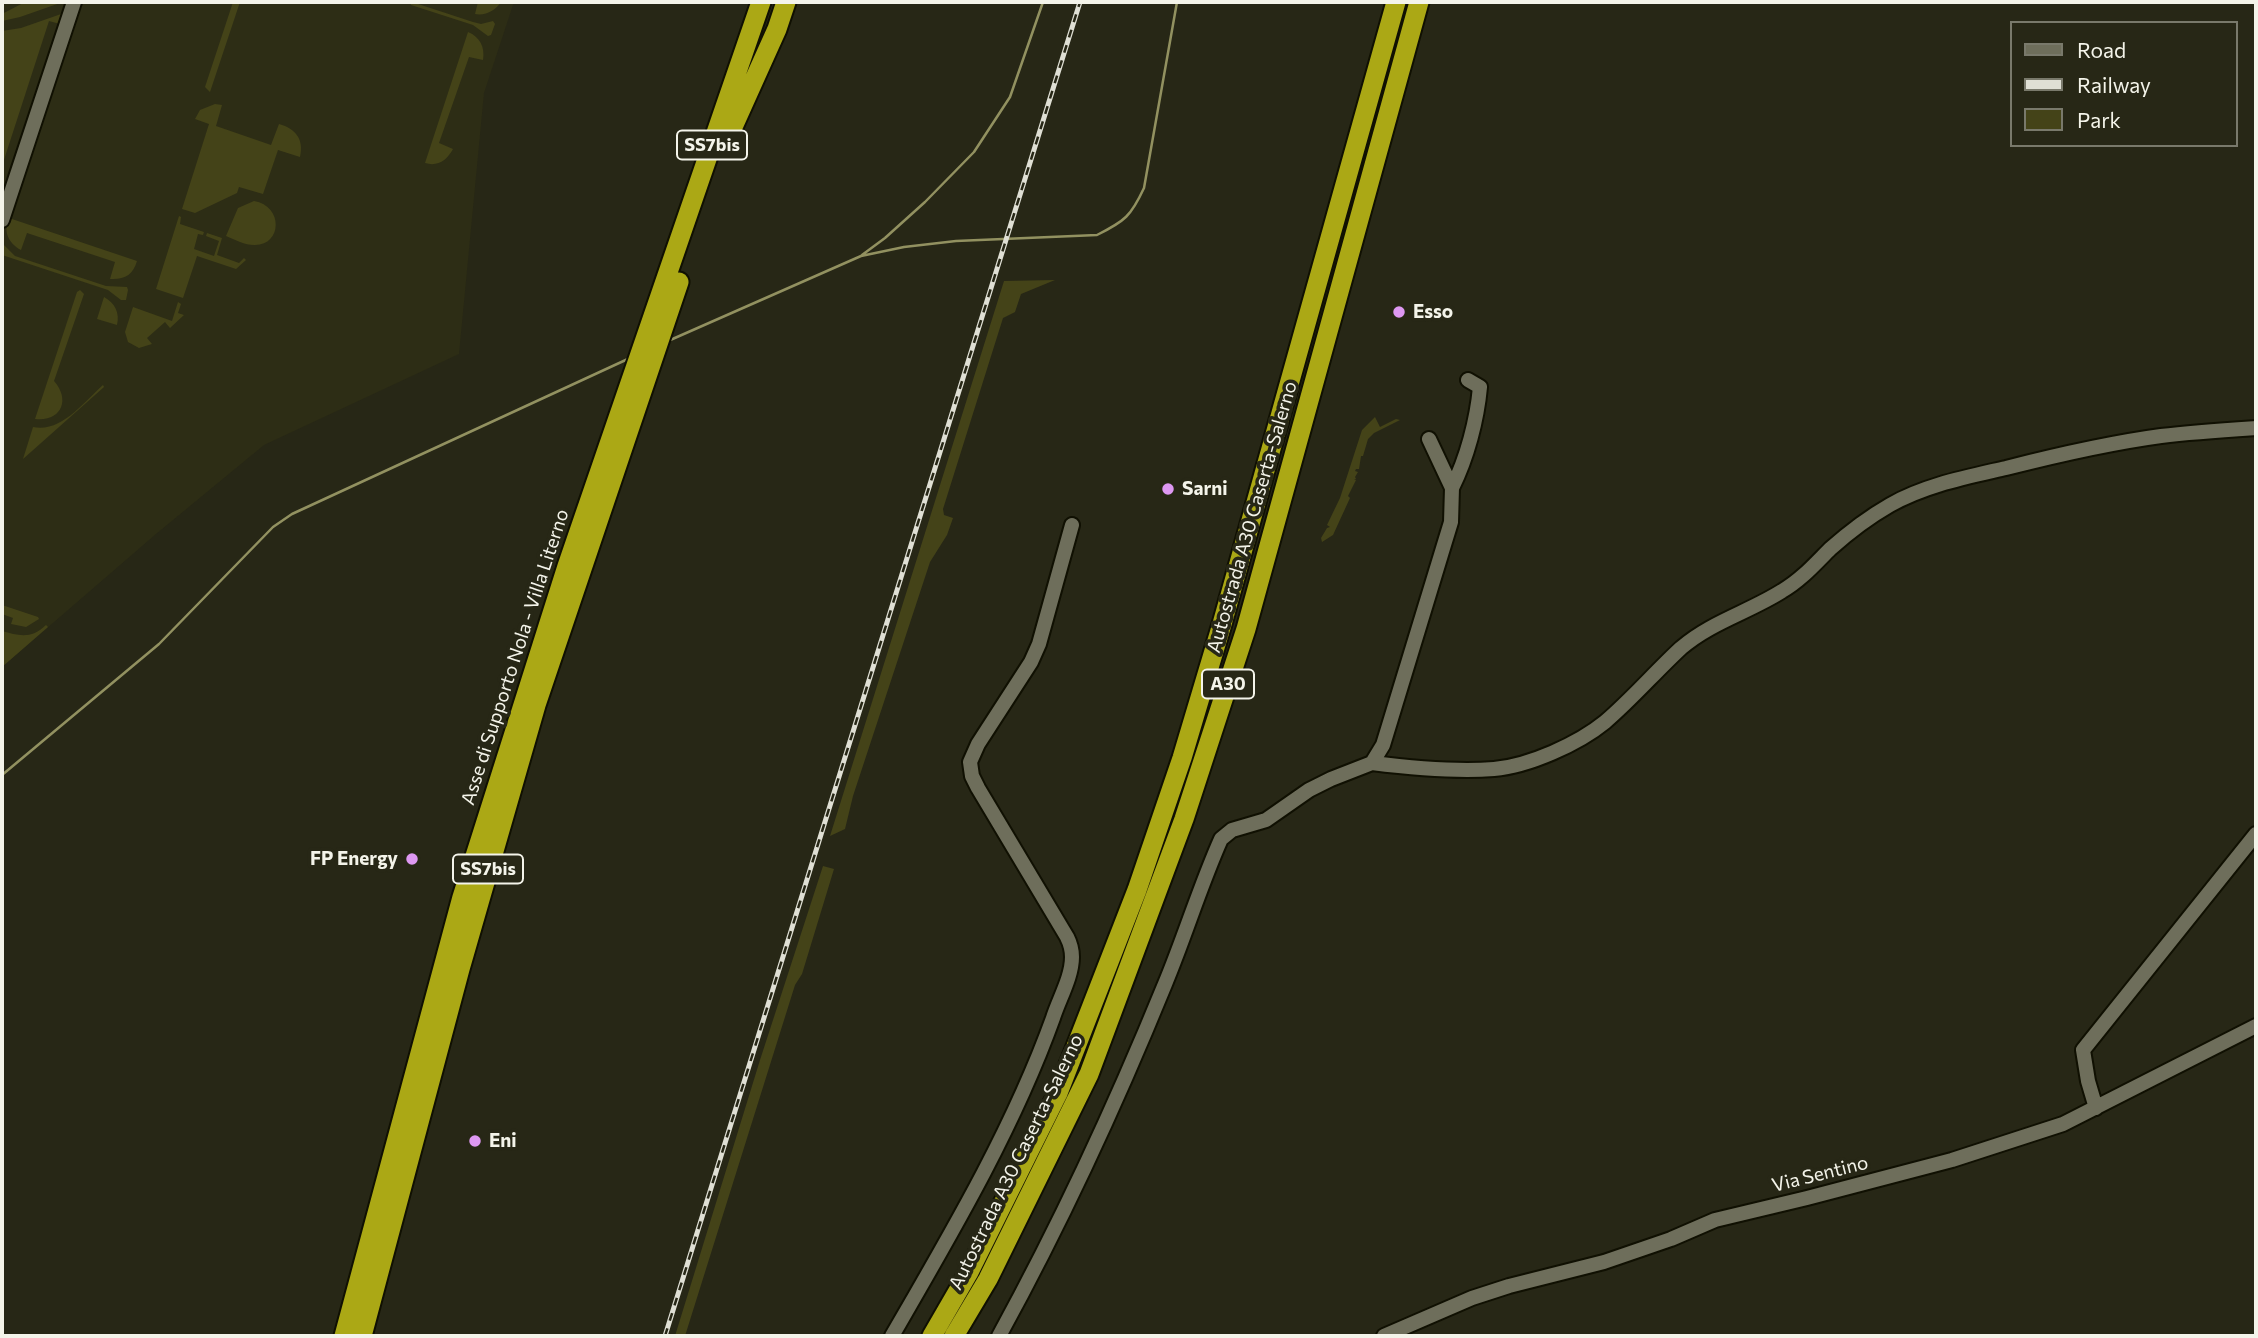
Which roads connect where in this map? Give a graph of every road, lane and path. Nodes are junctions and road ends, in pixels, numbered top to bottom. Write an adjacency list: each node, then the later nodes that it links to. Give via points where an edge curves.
1 (74, 2): 8 (street)
2 (761, 2): 9 (highway, Asse di Supporto Nola - Villa Literno / SS7bis)
3 (775, 2): 7 (highway, Asse di Supporto Nola - Villa Literno / SS7bis)
4 (786, 2): 7 (highway)
5 (1396, 2): 23 (highway, Autostrada A30 Caserta-Salerno / A30, via 1222,624 1137,890 1058,1093)
6 (1419, 2): 24 (highway, Autostrada A30 Caserta-Salerno / A30, via 1246,629 1184,819 1089,1074 988,1279)
7 (728, 138): 9 (highway, Asse di Supporto Nola - Villa Literno / SS7bis)
8 (2, 220)
9 (671, 285): 11 (highway, Asse di Supporto Nola - Villa Literno / SS7bis)
10 (1468, 380): 14 (street, via 1480,387 1478,407)
11 (627, 411): 20 (highway, Asse di Supporto Nola - Villa Literno / SS7bis, via 567,566 462,897); 21 (highway, Asse di Supporto Nola - Villa Literno / SS7bis, via 469,934)
12 (2256, 428): 16 (street, via 2112,444 1919,492 1866,521 1782,591 1700,634 1603,723 1556,751 1496,769)
13 (1429, 439): 14 (street)
14 (1452, 488): 16 (street, via 1451,522 1392,719)
15 (1072, 525): 22 (street, via 1039,644 970,762 985,799 1067,937 1071,967 1003,1132)
16 (1372, 763): 25 (street, via 1309,790 1266,820 1232,830 1221,839 1166,983 1097,1139)
17 (2256, 834): 19 (street, via 2083,1050)
18 (2256, 1027): 19 (street, Via Sentino)
19 (2096, 1108): 26 (street, Via Sentino, via 2063,1124 1952,1160 1720,1219 1604,1262 1472,1298)
20 (344, 1336)
21 (362, 1336)
22 (892, 1336)
23 (932, 1336)
24 (954, 1336)
25 (999, 1336)
26 (1384, 1336)

